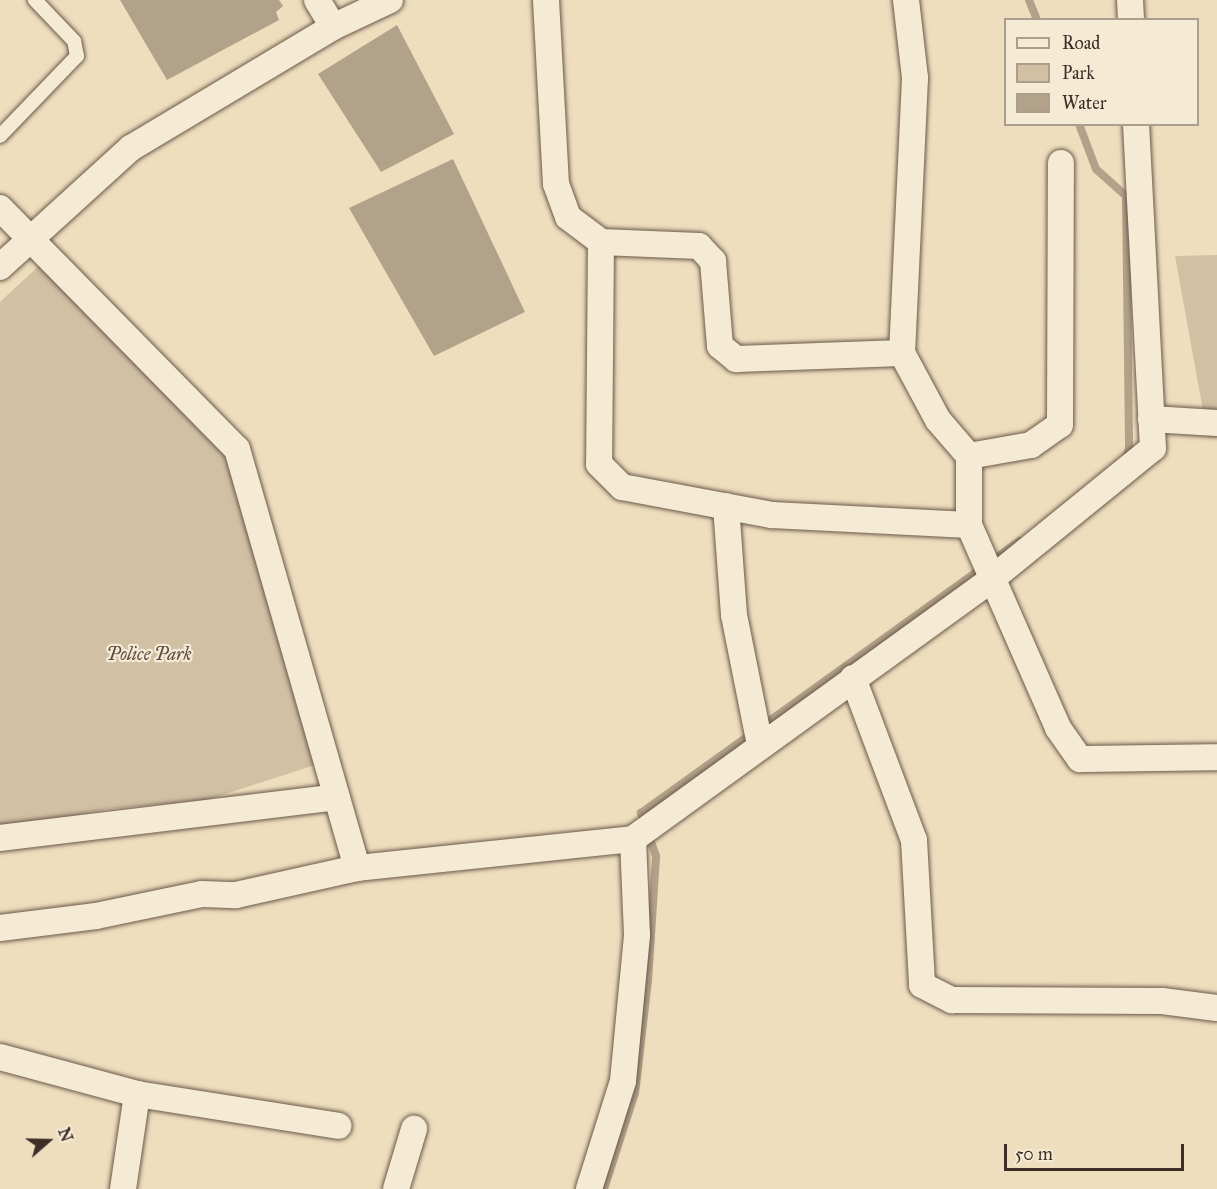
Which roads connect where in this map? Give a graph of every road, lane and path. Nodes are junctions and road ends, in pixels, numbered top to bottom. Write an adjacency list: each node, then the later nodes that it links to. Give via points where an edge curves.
1 (35, 0): 10 (lane, via 74,40 77,56)
2 (317, 0): 8 (street)
3 (390, 0): 8 (street)
4 (546, 0): 14 (street, via 556,184 568,217)
5 (906, 0): 16 (street, via 915,78)
6 (1130, 0): 7 (street)
7 (1131, 18)
8 (333, 27): 13 (street, via 131,148)
9 (1136, 126): 17 (street)
10 (0, 136)
11 (1061, 163): 19 (street, via 1060,425 1031,445)
12 (0, 208): 13 (street)
13 (30, 239): 15 (street); 26 (street, via 237,449)
14 (602, 242): 16 (street, via 699,246 712,261 720,346 736,358); 20 (street, via 599,464 622,487)
15 (0, 267)
16 (902, 353): 19 (street, via 938,420)
17 (1151, 419): 18 (street); 22 (street, via 1153,448)
18 (1217, 423)
19 (969, 456): 21 (street)
20 (726, 506): 21 (street, via 772,514); 24 (street, via 734,615)
21 (969, 525): 22 (street)
22 (993, 578): 23 (street); 25 (street, via 1058,728 1080,759)
23 (853, 678): 24 (street); 31 (street, via 914,840 922,985 952,1000 1161,1001)
24 (760, 745): 28 (street)
25 (1217, 757)
26 (337, 796): 27 (street); 29 (street)
27 (0, 838)
28 (633, 839): 29 (street); 38 (street, via 637,935 623,1081)
29 (357, 868): 30 (street, via 236,895 201,894 96,916)
30 (0, 928)
31 (1217, 1008)
32 (0, 1057): 33 (street)
33 (137, 1094): 34 (street); 36 (street)
34 (338, 1126)
35 (414, 1129): 37 (street)
36 (123, 1189)
37 (396, 1189)
38 (589, 1189)

